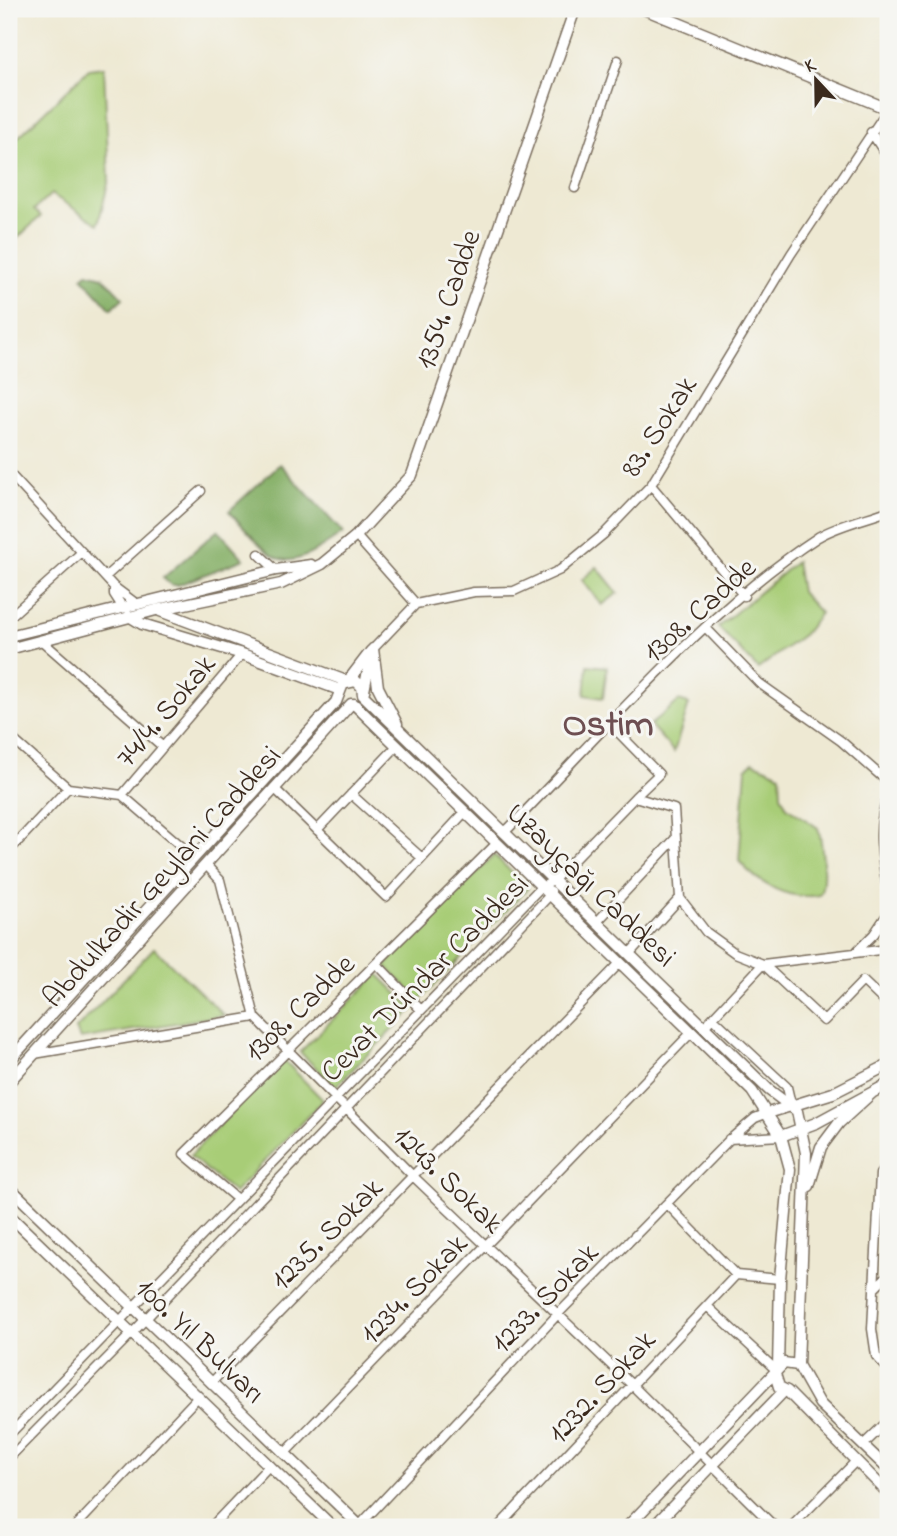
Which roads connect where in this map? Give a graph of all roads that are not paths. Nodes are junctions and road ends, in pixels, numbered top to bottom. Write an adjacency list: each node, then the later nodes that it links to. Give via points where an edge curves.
1 (644, 9): 4 (main road)
2 (572, 12): 12 (main road, 1354. Cadde, via 412,475)
3 (618, 60): 7 (street)
4 (888, 109): 5 (street, 83. Sokak)
5 (872, 132): 6 (street); 9 (street, 83. Sokak, via 791,254)
6 (888, 158)
7 (575, 188)
8 (9, 473): 13 (street)
9 (651, 485): 21 (street); 24 (street, 83. Sokak, via 604,534 560,570 514,591 474,592)
10 (201, 491): 17 (street)
11 (888, 511): 21 (street, 1308. Cadde, via 821,536)
12 (356, 536): 14 (main road, 1354. Cadde); 24 (street)
13 (82, 552): 17 (street); 27 (street)
14 (322, 564): 15 (main road); 18 (main road, 1354. Cadde)
15 (276, 570): 16 (main road); 16 (street, via 259,554); 18 (main road)
16 (261, 574): 20 (main road); 23 (main road)
17 (105, 577): 19 (street)
18 (281, 584): 20 (main road, 1354. Cadde)
19 (114, 587): 23 (street); 25 (street)
20 (267, 588): 22 (main road, 1354. Cadde)
21 (744, 596): 30 (street, 1308. Cadde)
22 (198, 603): 26 (main road, 1354. Cadde); 29 (main road, via 195,616)
23 (138, 604): 25 (main road); 26 (main road)
24 (415, 604): 34 (street)
25 (123, 608): 28 (main road); 31 (main road)
26 (156, 610): 28 (main road, 1354. Cadde); 29 (main road)
27 (13, 614)
28 (131, 618): 32 (main road, 1354. Cadde); 35 (main road)
29 (200, 624): 36 (main road)
30 (706, 628): 39 (street, 1308. Cadde); 44 (street, via 759,683 841,741)
31 (9, 636)
32 (42, 641): 33 (main road, 1354. Cadde); 43 (street)
33 (9, 649)
34 (373, 649): 36 (main road, Abdulkadir Geylani Caddesi); 37 (main road); 40 (main road, via 379,687)
35 (242, 654): 36 (main road); 43 (street, 74/4. Sokak)
36 (343, 686): 37 (main road, Uzayçağı Caddesi, via 356,681); 38 (main road, Uzayçağı Caddesi, via 345,702); 57 (main road, Abdulkadir Geylani Caddesi, via 336,702)
37 (363, 693): 38 (main road, Abdulkadir Geylani Caddesi); 40 (main road, Uzayçağı Caddesi)
38 (353, 704): 42 (main road, Uzayçağı Caddesi); 46 (main road, Abdulkadir Geylani Caddesi)
39 (610, 724): 49 (street, via 659,774); 53 (street, 1308. Cadde)
40 (403, 735): 53 (main road, Uzayçağı Caddesi)
41 (9, 736): 45 (street)
42 (397, 746): 47 (street); 51 (main road, Uzayçağı Caddesi)
43 (163, 747): 48 (street, 74/4. Sokak)
44 (888, 782)
45 (68, 788): 48 (street); 56 (street)
46 (274, 788): 52 (street); 59 (main road, Abdulkadir Geylani Caddesi)
47 (351, 794): 52 (street); 58 (street)
48 (122, 795): 57 (street)
49 (635, 797): 54 (street, via 674,810); 60 (street)
50 (888, 797): 62 (street, via 882,819)
51 (464, 813): 55 (main road, Uzayçağı Caddesi); 58 (street)
52 (317, 830): 58 (street, via 386,897)
53 (504, 833): 60 (main road, Uzayçağı Caddesi)
54 (674, 840): 64 (street); 66 (street)
55 (496, 844): 61 (main road, Uzayçağı Caddesi); 71 (street, 1308. Cadde)
56 (9, 851)
57 (194, 857): 59 (main road); 81 (main road, Abdulkadir Geylani Caddesi)
58 (422, 859)
59 (207, 866): 75 (street, via 220,880); 80 (main road, Abdulkadir Geylani Caddesi)
60 (553, 881): 61 (street, Cevat Dündar Caddesi); 63 (street, Cevat Dündar Caddesi); 66 (main road, Uzayçağı Caddesi)
61 (540, 888): 63 (main road, Uzayçağı Caddesi); 74 (street, Cevat Dündar Caddesi)
62 (888, 894)
63 (549, 896): 70 (main road, Uzayçağı Caddesi); 88 (street, Cevat Dündar Caddesi)
64 (680, 898): 69 (street); 72 (street, via 706,932 735,953)
65 (888, 913): 68 (street)
66 (596, 923): 69 (main road, Uzayçağı Caddesi)
67 (888, 949): 68 (street)
68 (857, 951): 72 (street)
69 (629, 954): 77 (main road, Uzayçağı Caddesi)
70 (620, 963): 78 (main road, Uzayçağı Caddesi); 94 (street, 1235. Sokak)
71 (377, 964): 74 (street); 79 (street, 1308. Cadde)
72 (763, 964): 73 (street, via 824,1021 863,981); 76 (street)
73 (888, 1005)
74 (421, 1010): 86 (street, Cevat Dündar Caddesi)
75 (255, 1017): 79 (street, 1243. Sokak); 80 (street)
76 (713, 1018): 77 (street); 87 (street, via 787,1087)
77 (704, 1027): 87 (main road, Uzayçağı Caddesi, via 769,1090)
78 (692, 1032): 89 (main road, Uzayçağı Caddesi); 100 (street, 1234. Sokak)
79 (285, 1051): 86 (street, 1243. Sokak); 96 (street, 1308. Cadde, via 184,1154)
80 (34, 1054): 83 (main road, Abdulkadir Geylani Caddesi)
81 (9, 1061)
82 (888, 1065): 87 (main road, via 832,1093)
83 (11, 1076)
84 (888, 1084): 85 (main road)
85 (873, 1092): 90 (main road); 97 (main road, via 821,1147)
86 (334, 1099): 88 (street, 1243. Sokak); 96 (street, Cevat Dündar Caddesi)
87 (790, 1104): 89 (main road); 90 (main road)
88 (345, 1109): 94 (street, 1243. Sokak); 108 (street, Cevat Dündar Caddesi)
89 (768, 1113): 91 (main road, Uzayçağı Caddesi); 92 (street, 1233. Sokak)
90 (802, 1129): 91 (main road); 97 (main road)
91 (781, 1136): 92 (street); 103 (main road, via 790,1169)
92 (729, 1139): 98 (street, 1233. Sokak)
93 (888, 1163): 104 (street, via 880,1174)
94 (414, 1177): 100 (street, 1243. Sokak); 114 (street, 1235. Sokak)
95 (9, 1188): 106 (main road, 100. Yıl Bulvarı)
96 (237, 1199): 106 (street, Cevat Dündar Caddesi)
97 (804, 1200): 111 (main road)
98 (667, 1204): 101 (street); 107 (street, 1233. Sokak)
99 (9, 1215): 109 (main road, 100. Yıl Bulvarı)
100 (486, 1245): 107 (street, 1243. Sokak); 122 (street, 1234. Sokak)
101 (736, 1275): 103 (street); 105 (street, 1232. Sokak)
102 (888, 1275): 104 (street)
103 (780, 1279): 113 (main road)
104 (874, 1289): 112 (street, via 876,1356)
105 (707, 1306): 113 (street); 115 (street, 1232. Sokak)
106 (132, 1307): 108 (main road, 100. Yıl Bulvarı); 109 (street, Cevat Dündar Caddesi)
107 (558, 1314): 115 (street, 1243. Sokak); 129 (street, 1233. Sokak)
108 (143, 1319): 110 (street, Cevat Dündar Caddesi); 114 (main road, 100. Yıl Bulvarı)
109 (118, 1322): 110 (main road, 100. Yıl Bulvarı); 119 (street, Cevat Dündar Caddesi)
110 (130, 1334): 117 (main road, 100. Yıl Bulvarı); 123 (street, Cevat Dündar Caddesi)
111 (801, 1369): 113 (main road, via 789,1362); 116 (main road, via 800,1386); 120 (main road, via 820,1404)
112 (888, 1369)
113 (776, 1371): 116 (main road, via 776,1383); 121 (main road)
114 (211, 1383): 122 (main road, 100. Yıl Bulvarı)
115 (632, 1385): 121 (street, 1243. Sokak); 133 (street, 1232. Sokak)
116 (786, 1391): 124 (main road); 126 (main road)
117 (197, 1398): 125 (main road, 100. Yıl Bulvarı); 130 (street)
118 (888, 1421): 120 (street)
119 (9, 1435)
120 (863, 1445): 127 (main road)
121 (698, 1453): 126 (street, 1243. Sokak); 134 (main road)
122 (284, 1454): 129 (main road, 100. Yıl Bulvarı)
123 (9, 1458)
124 (856, 1461): 128 (main road); 137 (street)
125 (270, 1465): 131 (street); 132 (main road, 100. Yıl Bulvarı)
126 (712, 1466): 135 (main road); 136 (street, 1243. Sokak)
127 (888, 1469)
128 (888, 1493)
129 (360, 1526)
130 (75, 1527)
131 (211, 1527)
132 (333, 1527)
133 (498, 1527)
134 (627, 1527)
135 (653, 1527)
136 (775, 1527)
137 (791, 1527)

